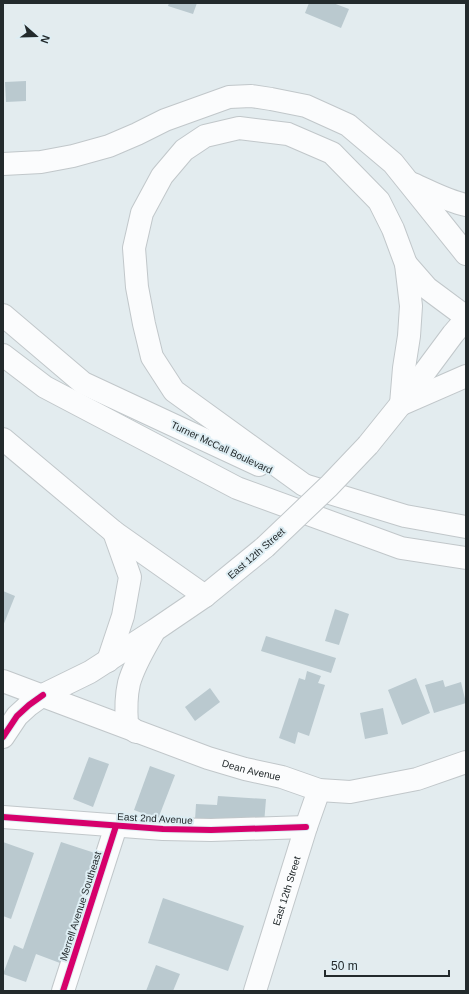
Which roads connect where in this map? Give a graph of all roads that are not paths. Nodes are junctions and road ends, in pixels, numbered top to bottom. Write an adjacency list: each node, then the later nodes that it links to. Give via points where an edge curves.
1 (3, 164): 2 (main road, via 41,162 73,156 109,146 166,120 229,97 251,96 306,106 348,126 393,163)
2 (409, 182): 3 (main road, via 445,199); 4 (main road)
3 (466, 205)
4 (466, 254)
5 (406, 264): 7 (main road, via 427,288); 10 (main road, via 411,306); 12 (main road, via 379,201 332,154 288,134 239,128 206,136 184,150 162,176 142,213 134,248 137,287 152,357 174,391)
6 (3, 315): 12 (main road, Turner McCall Boulevard, via 83,383)
7 (466, 318): 10 (main road, East 12th Street)
8 (3, 355): 15 (main road, via 45,387 237,488 401,548)
9 (466, 376): 10 (main road)
10 (401, 404): 16 (main road, East 12th Street, bridge, via 368,445 329,486 265,547)
11 (3, 439): 14 (main road)
12 (304, 485): 13 (main road, Turner McCall Boulevard, via 405,516)
13 (466, 527)
14 (114, 532): 16 (main road); 18 (main road, via 130,577 123,616)
15 (466, 558)
16 (205, 596): 17 (main road, East 12th Street)
17 (155, 630): 18 (main road, East 12th Street); 21 (main road, via 139,658 129,684 127,724)
18 (108, 660): 20 (main road, East 12th Street, via 90,672)
19 (3, 681): 20 (main road, Dean Avenue)
20 (42, 695): 21 (main road, Dean Avenue); 22 (main road, East 12th Street, via 17,716)
21 (136, 732): 24 (main road, Dean Avenue, via 208,758 282,777)
22 (3, 737)
23 (466, 762): 24 (main road, Dean Avenue, via 417,779 350,792)
24 (319, 790): 27 (main road, East 12th Street)
25 (3, 817): 26 (main road, East 2nd Avenue)
26 (116, 826): 27 (main road, East 2nd Avenue, via 210,830); 28 (main road, Merrell Avenue Southeast)
27 (306, 826): 29 (main road, East 12th Street)
28 (62, 991)
29 (255, 991)

